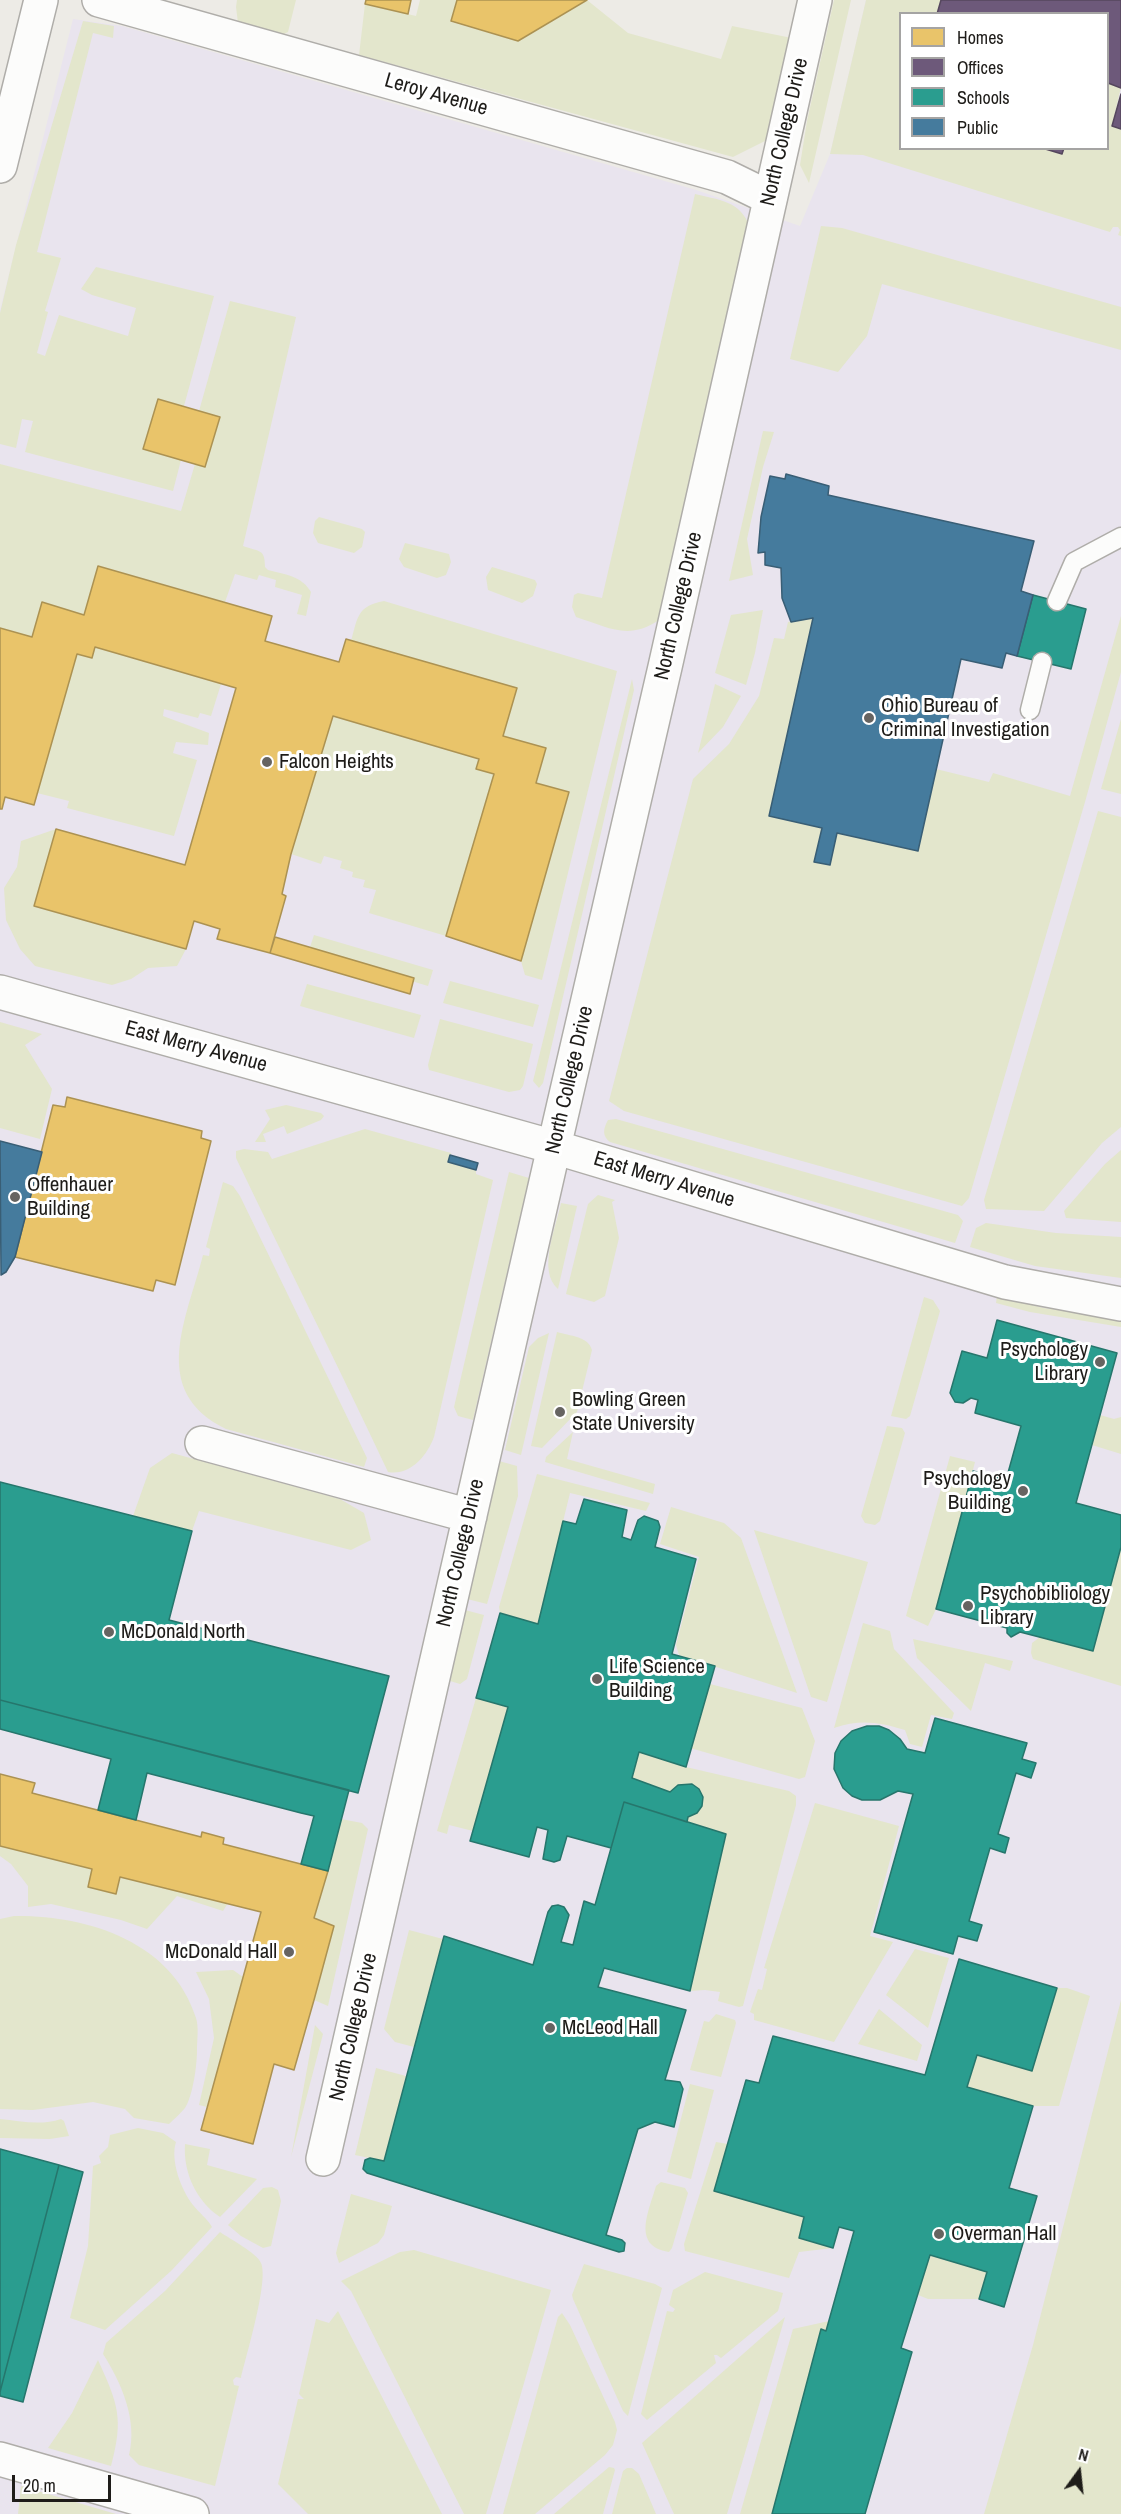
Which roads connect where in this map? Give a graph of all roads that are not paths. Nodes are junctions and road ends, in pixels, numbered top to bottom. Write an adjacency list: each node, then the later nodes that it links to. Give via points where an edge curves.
1 (41, 0): 4 (street)
2 (99, 0): 5 (street, Leroy Avenue, via 727,177)
3 (815, 0): 5 (street, North College Drive)
4 (0, 166)
5 (770, 198): 11 (street, North College Drive)
6 (1121, 537): 7 (lane, via 1074,562)
7 (1057, 601)
8 (1042, 662): 9 (lane)
9 (1030, 710)
10 (0, 992): 11 (street, East Merry Avenue)
11 (554, 1147): 12 (street, East Merry Avenue, via 1005,1282); 14 (street, North College Drive)
12 (1121, 1304)
13 (202, 1443): 14 (street)
14 (470, 1516): 15 (street, North College Drive)
15 (323, 2159)
16 (0, 2459): 17 (street)
17 (192, 2514)

